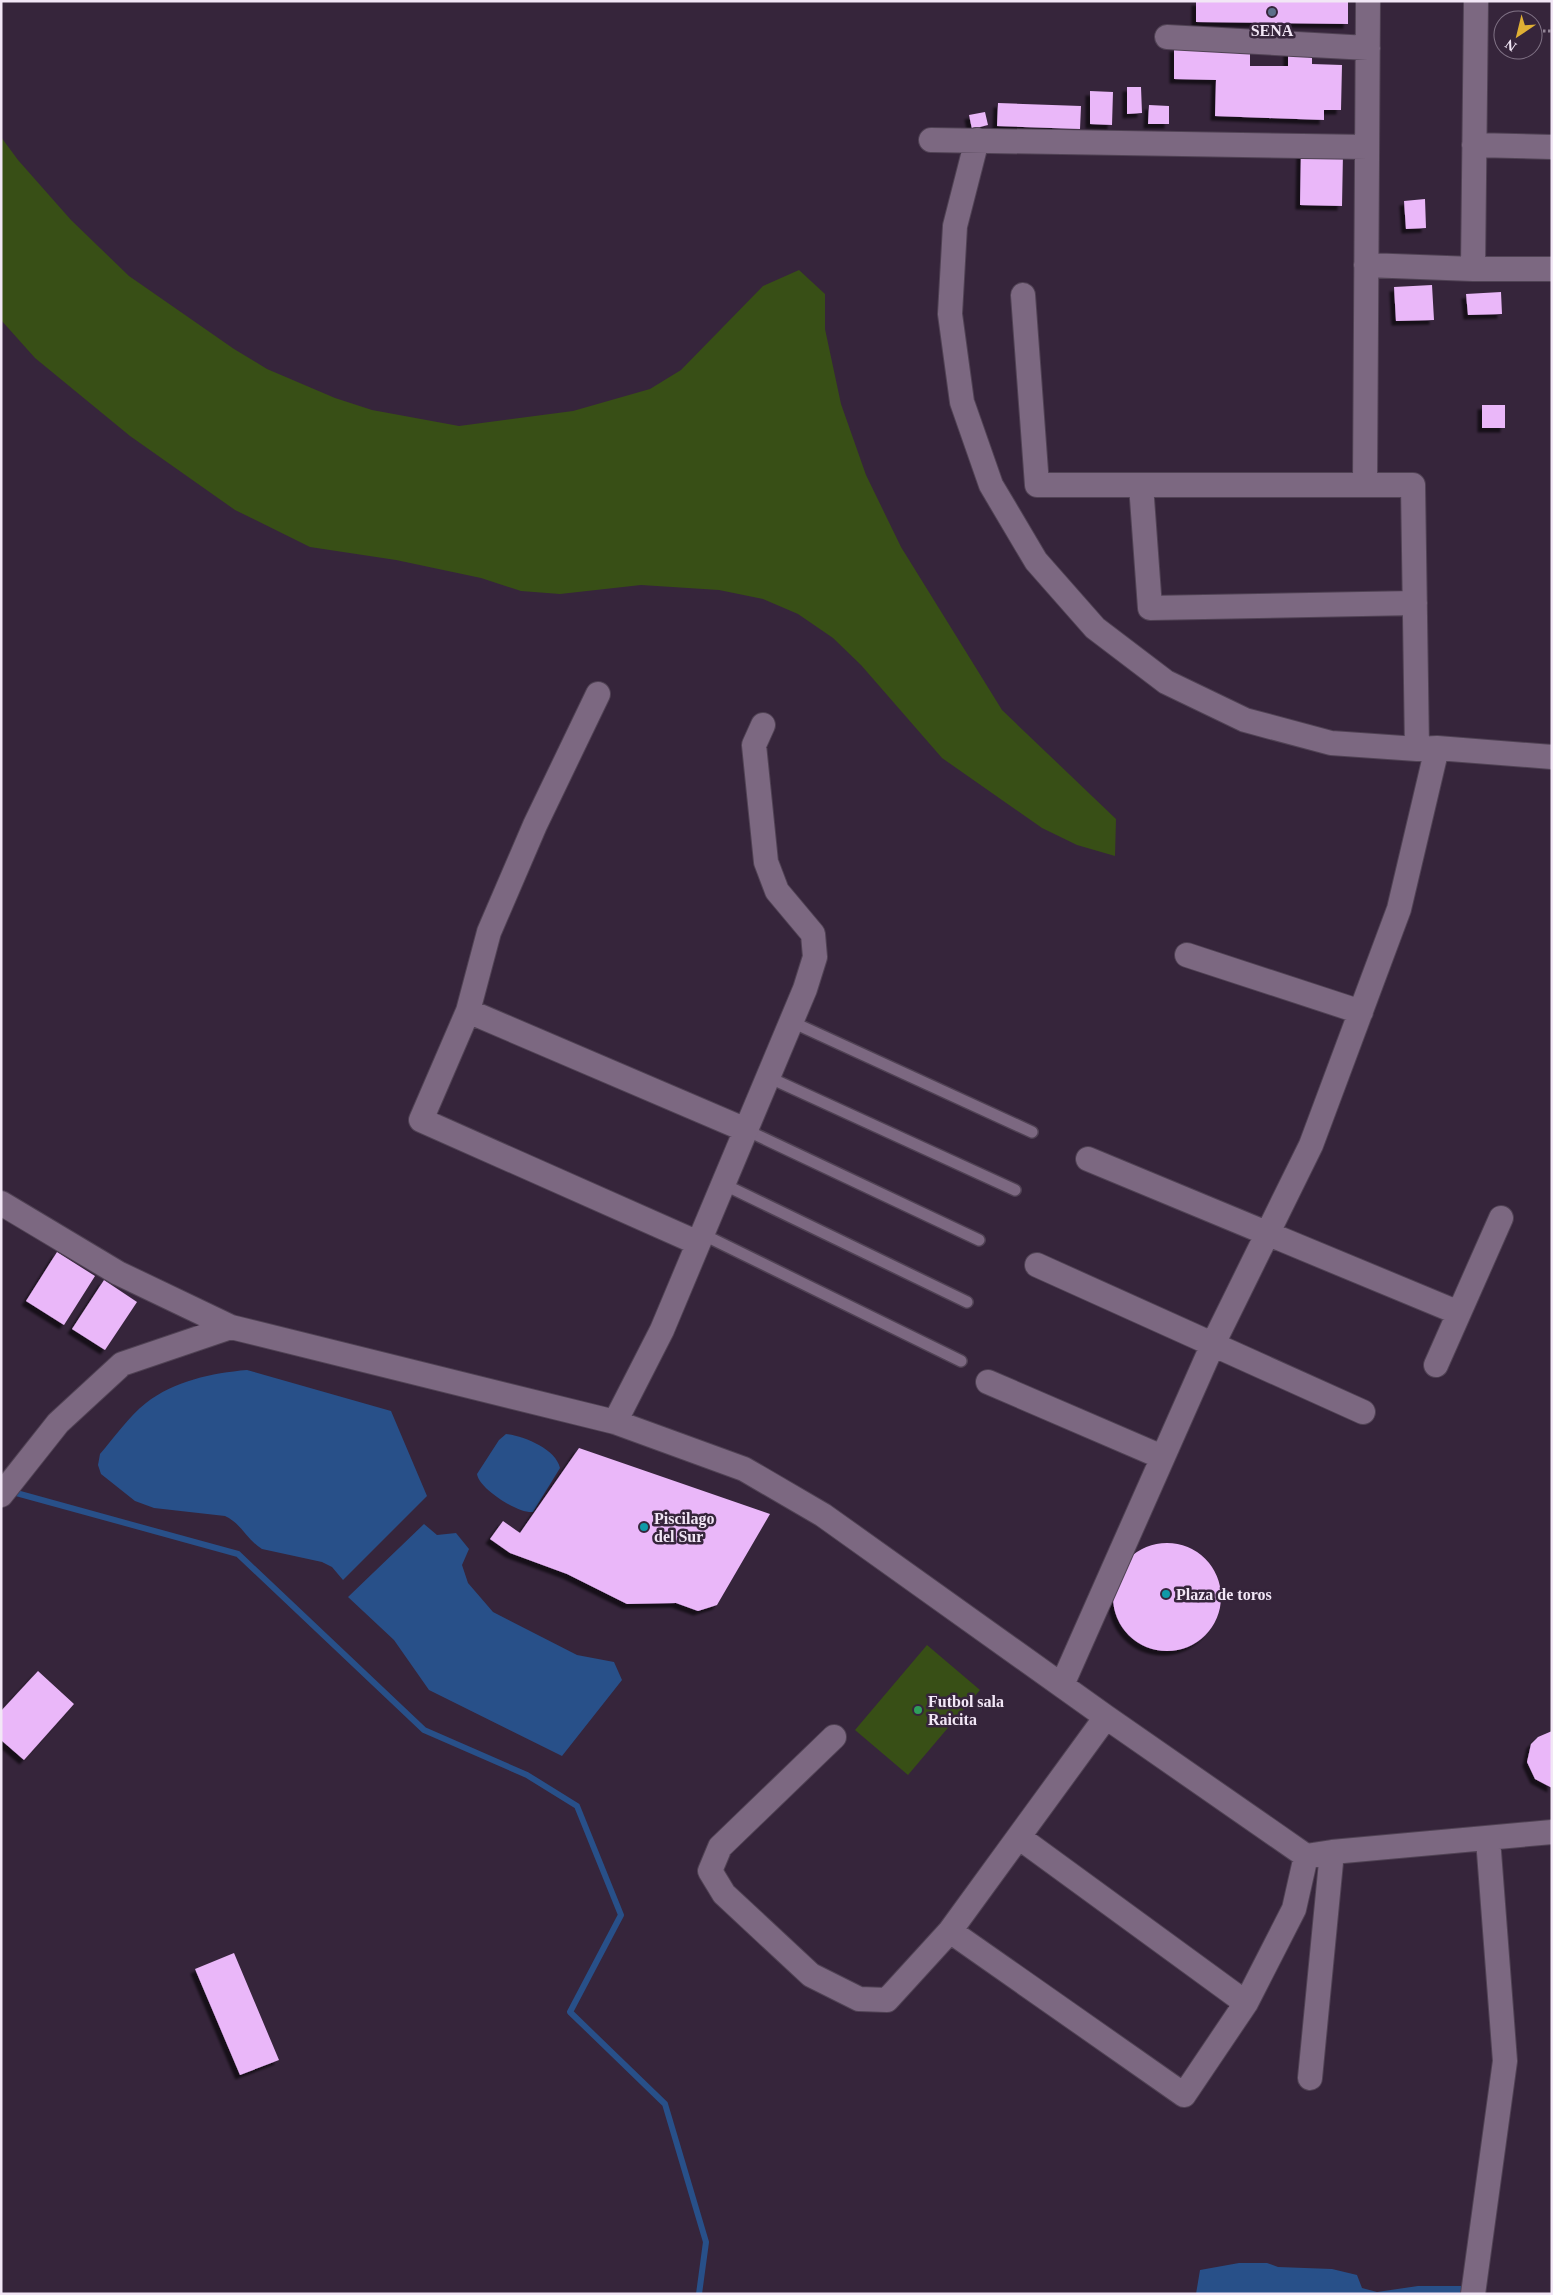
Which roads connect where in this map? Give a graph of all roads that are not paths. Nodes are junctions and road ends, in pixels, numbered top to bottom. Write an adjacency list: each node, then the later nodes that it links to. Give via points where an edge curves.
1 (1368, 1): 4 (street)
2 (1476, 1): 7 (street)
3 (1167, 37): 4 (street)
4 (1368, 48): 8 (street)
5 (931, 140): 6 (street)
6 (977, 140): 8 (street); 19 (street, via 955,226 950,314 955,353 962,402 991,485 1036,561 1095,628 1174,686 1245,720 1331,744)
7 (1474, 145): 9 (street); 12 (street)
8 (1367, 147): 10 (street)
9 (1552, 147)
10 (1366, 265): 12 (street); 14 (street)
11 (1552, 268): 12 (street)
12 (1473, 269)
13 (1023, 295): 15 (street, via 1037,485)
14 (1365, 484): 15 (street); 16 (street, via 1413,485)
15 (1141, 485): 16 (street, via 1150,608)
16 (1415, 604): 19 (street)
17 (598, 694): 22 (street, via 535,825 489,932)
18 (763, 725): 24 (street, via 754,745 766,862 777,891 813,934 815,956)
19 (1427, 749): 20 (street); 23 (street, via 1399,909)
20 (1552, 757)
21 (1188, 955): 23 (street)
22 (468, 1010): 26 (street); 34 (street, via 421,1120)
23 (1361, 1012): 33 (street, via 1312,1145)
24 (792, 1022): 25 (street); 27 (lane)
25 (768, 1077): 26 (street); 30 (lane)
26 (746, 1130): 29 (street); 35 (lane)
27 (1032, 1132)
28 (1088, 1158): 33 (street)
29 (723, 1184): 34 (street); 37 (lane)
30 (1015, 1190)
31 (1, 1203): 39 (street, via 118,1273)
32 (1501, 1218): 38 (street)
33 (1268, 1235): 38 (street); 40 (street)
34 (700, 1238): 41 (lane); 45 (street, via 662,1330)
35 (979, 1240)
36 (1037, 1264): 40 (street)
37 (967, 1302)
38 (1459, 1313): 42 (street)
39 (231, 1327): 45 (street); 47 (street, via 122,1364 58,1423)
40 (1214, 1344): 44 (street); 46 (street)
41 (961, 1361)
42 (1436, 1365)
43 (988, 1382): 46 (street)
44 (1363, 1412)
45 (615, 1422): 48 (street, via 744,1470 824,1515)
46 (1162, 1457): 48 (street)
47 (1, 1495)
48 (1062, 1685): 49 (street)
49 (1106, 1717): 52 (street); 55 (street)
50 (834, 1737): 56 (street, via 720,1847 710,1871 724,1894 811,1975 860,1999 887,2000)
51 (1552, 1832): 53 (street)
52 (1020, 1838): 56 (street); 57 (street)
53 (1488, 1839): 54 (street); 59 (street, via 1505,2061)
54 (1332, 1852): 55 (street); 58 (street)
55 (1306, 1856): 57 (street, via 1294,1910)
56 (950, 1931): 57 (street, via 1184,2095)
57 (1246, 2003)
58 (1310, 2078)
59 (1473, 2294)

